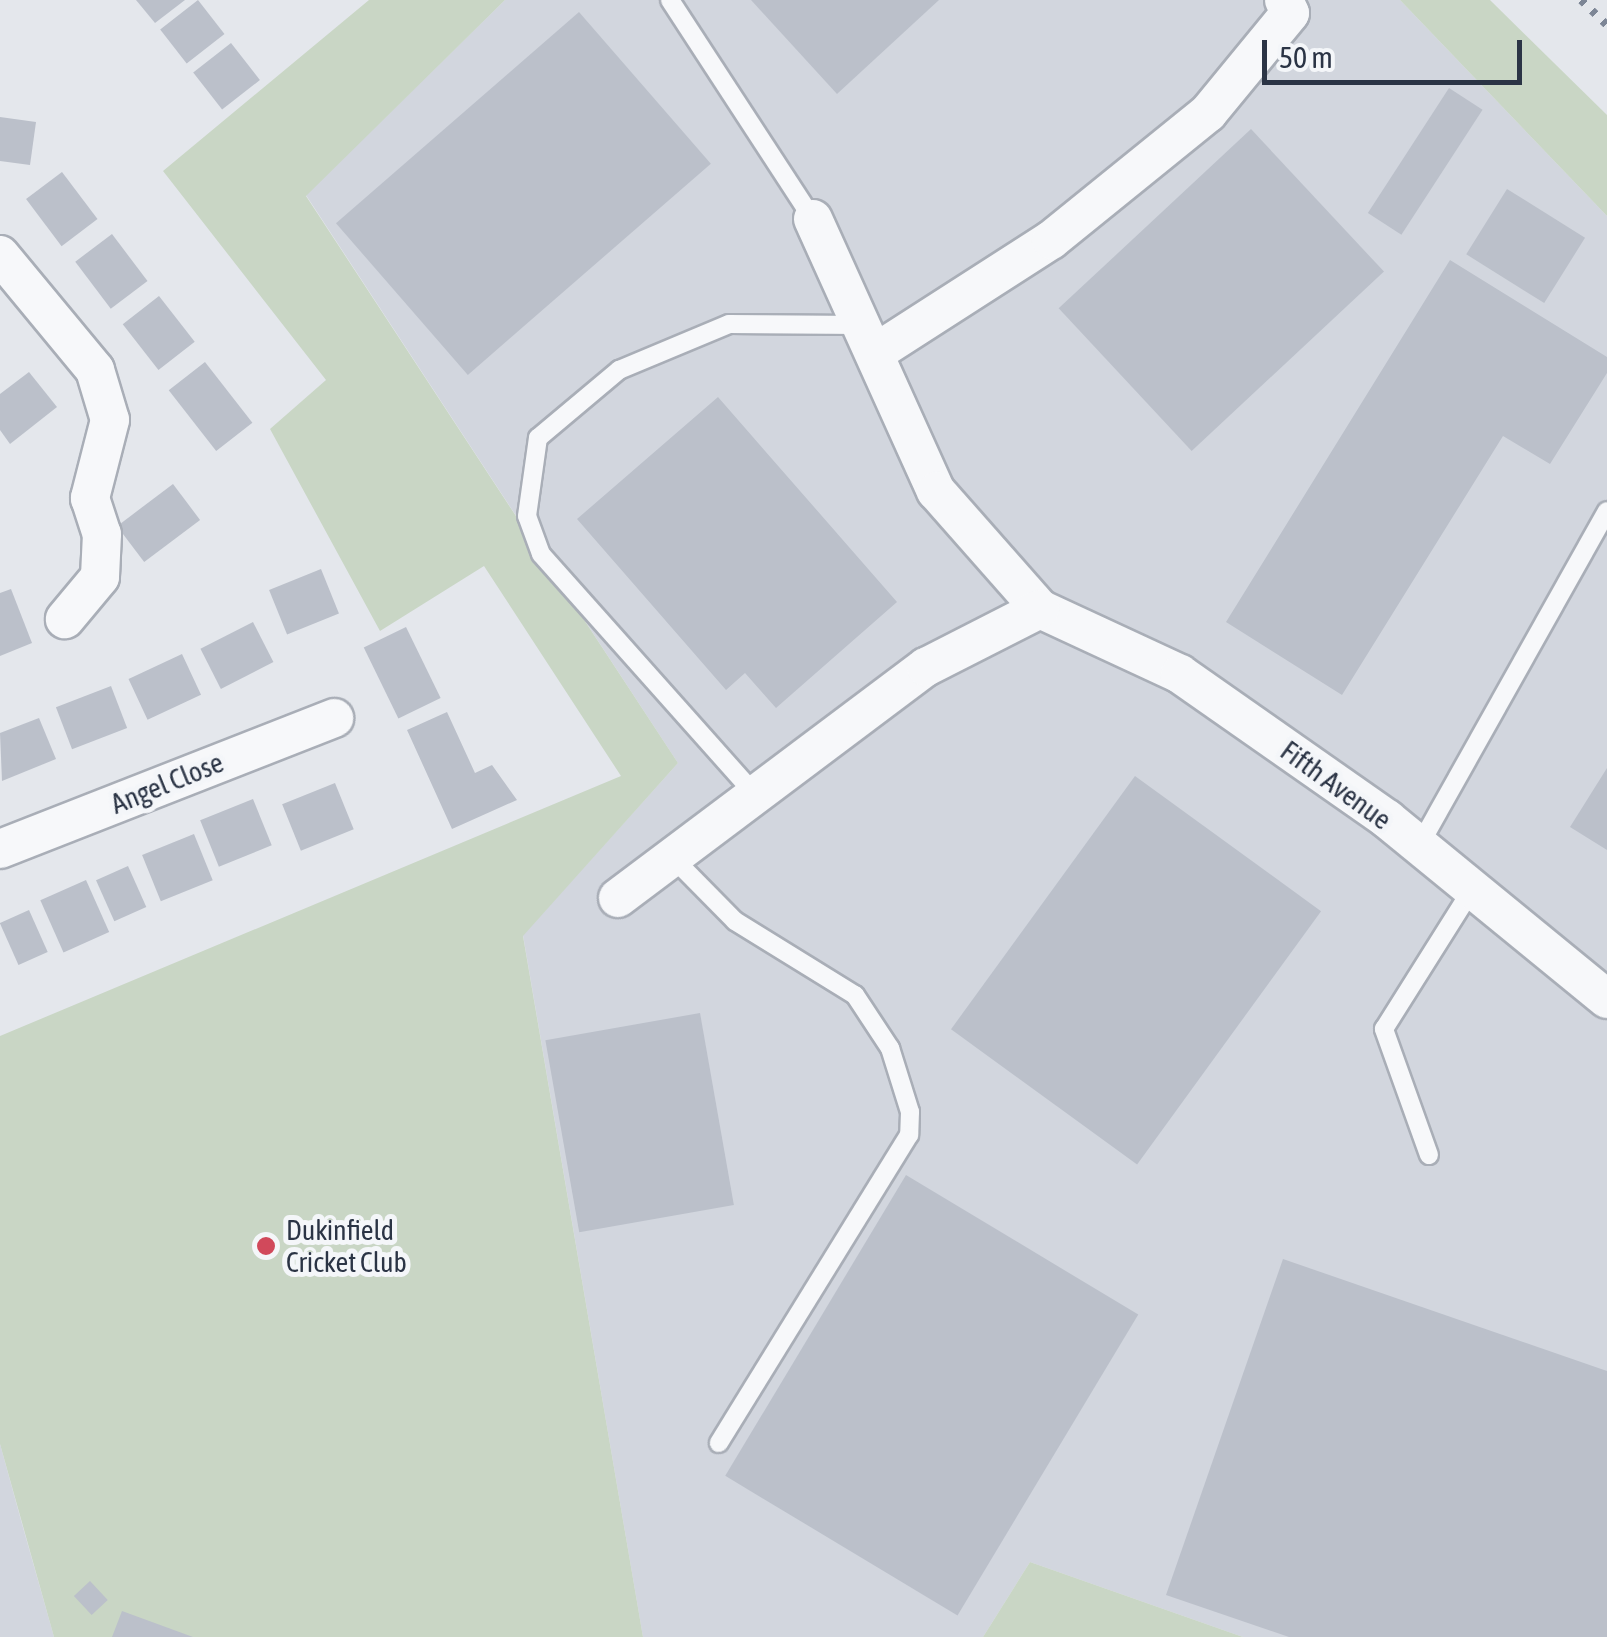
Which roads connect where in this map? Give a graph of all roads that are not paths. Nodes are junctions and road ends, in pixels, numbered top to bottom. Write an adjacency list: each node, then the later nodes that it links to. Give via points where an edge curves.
1 (670, 0): 3 (lane)
2 (1284, 0): 5 (street, via 1290,14 1208,112 1051,240)
3 (813, 219): 5 (street)
4 (0, 255): 8 (street, via 94,370 110,420 90,498 100,576)
5 (868, 339): 7 (street, via 936,490); 10 (lane, via 729,324 619,370 538,438 527,516 540,554)
6 (1607, 512): 11 (lane)
7 (1040, 609): 10 (street, via 926,667); 11 (street, Fifth Avenue, via 1180,674)
8 (65, 619)
9 (334, 718): 12 (street, Angel Close)
10 (752, 791): 13 (street)
11 (1418, 846): 14 (street, Fifth Avenue)
12 (0, 849)
13 (671, 856): 15 (street); 18 (lane, via 736,921 856,995 890,1048 910,1112 903,1147)
14 (1472, 889): 16 (street, Fifth Avenue); 17 (lane, via 1384,1028)
15 (618, 898)
16 (1607, 998)
17 (1429, 1155)
18 (719, 1442)

